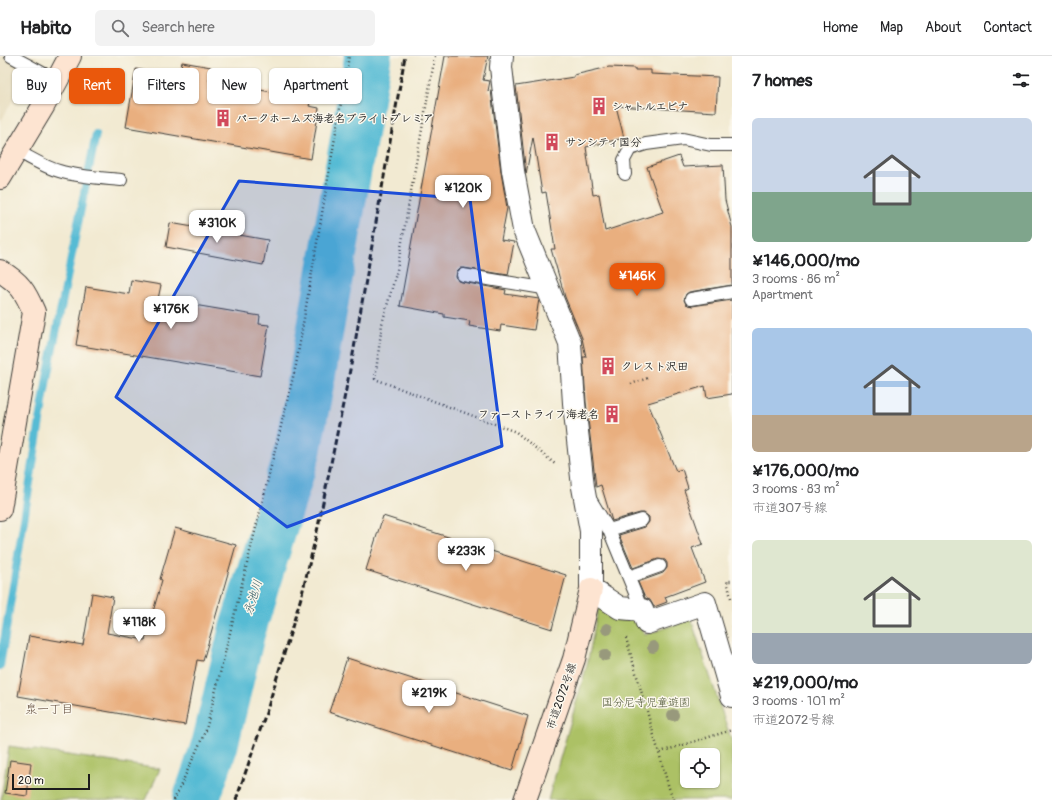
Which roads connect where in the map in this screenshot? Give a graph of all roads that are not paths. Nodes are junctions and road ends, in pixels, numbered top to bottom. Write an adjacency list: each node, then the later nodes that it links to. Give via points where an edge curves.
1 (70, 56): 5 (street)
2 (502, 56): 14 (street, via 501,67 513,171 524,230)
3 (11, 57): 4 (lane)
4 (32, 68)
5 (61, 73)
6 (44, 104): 8 (street)
7 (732, 145): 9 (lane, via 711,145 683,139 646,144 630,149 624,160)
8 (17, 151): 10 (street); 11 (lane, via 58,171)
9 (625, 174)
10 (0, 178)
11 (122, 180)
12 (0, 271): 18 (street, via 12,278 26,293 34,312)
13 (463, 275): 14 (lane)
14 (549, 289): 17 (street, via 570,343)
15 (732, 292): 16 (lane)
16 (691, 299)
17 (584, 487): 20 (lane); 23 (street, via 591,531)
18 (0, 509)
19 (642, 520): 20 (lane)
20 (609, 530): 22 (lane)
21 (660, 566): 22 (lane)
22 (629, 577): 24 (lane)
23 (591, 589): 24 (street, via 620,608); 26 (street, 市道2072号線, via 574,660)
24 (642, 610): 25 (street, via 647,622 705,603)
25 (732, 696)
26 (524, 800)

